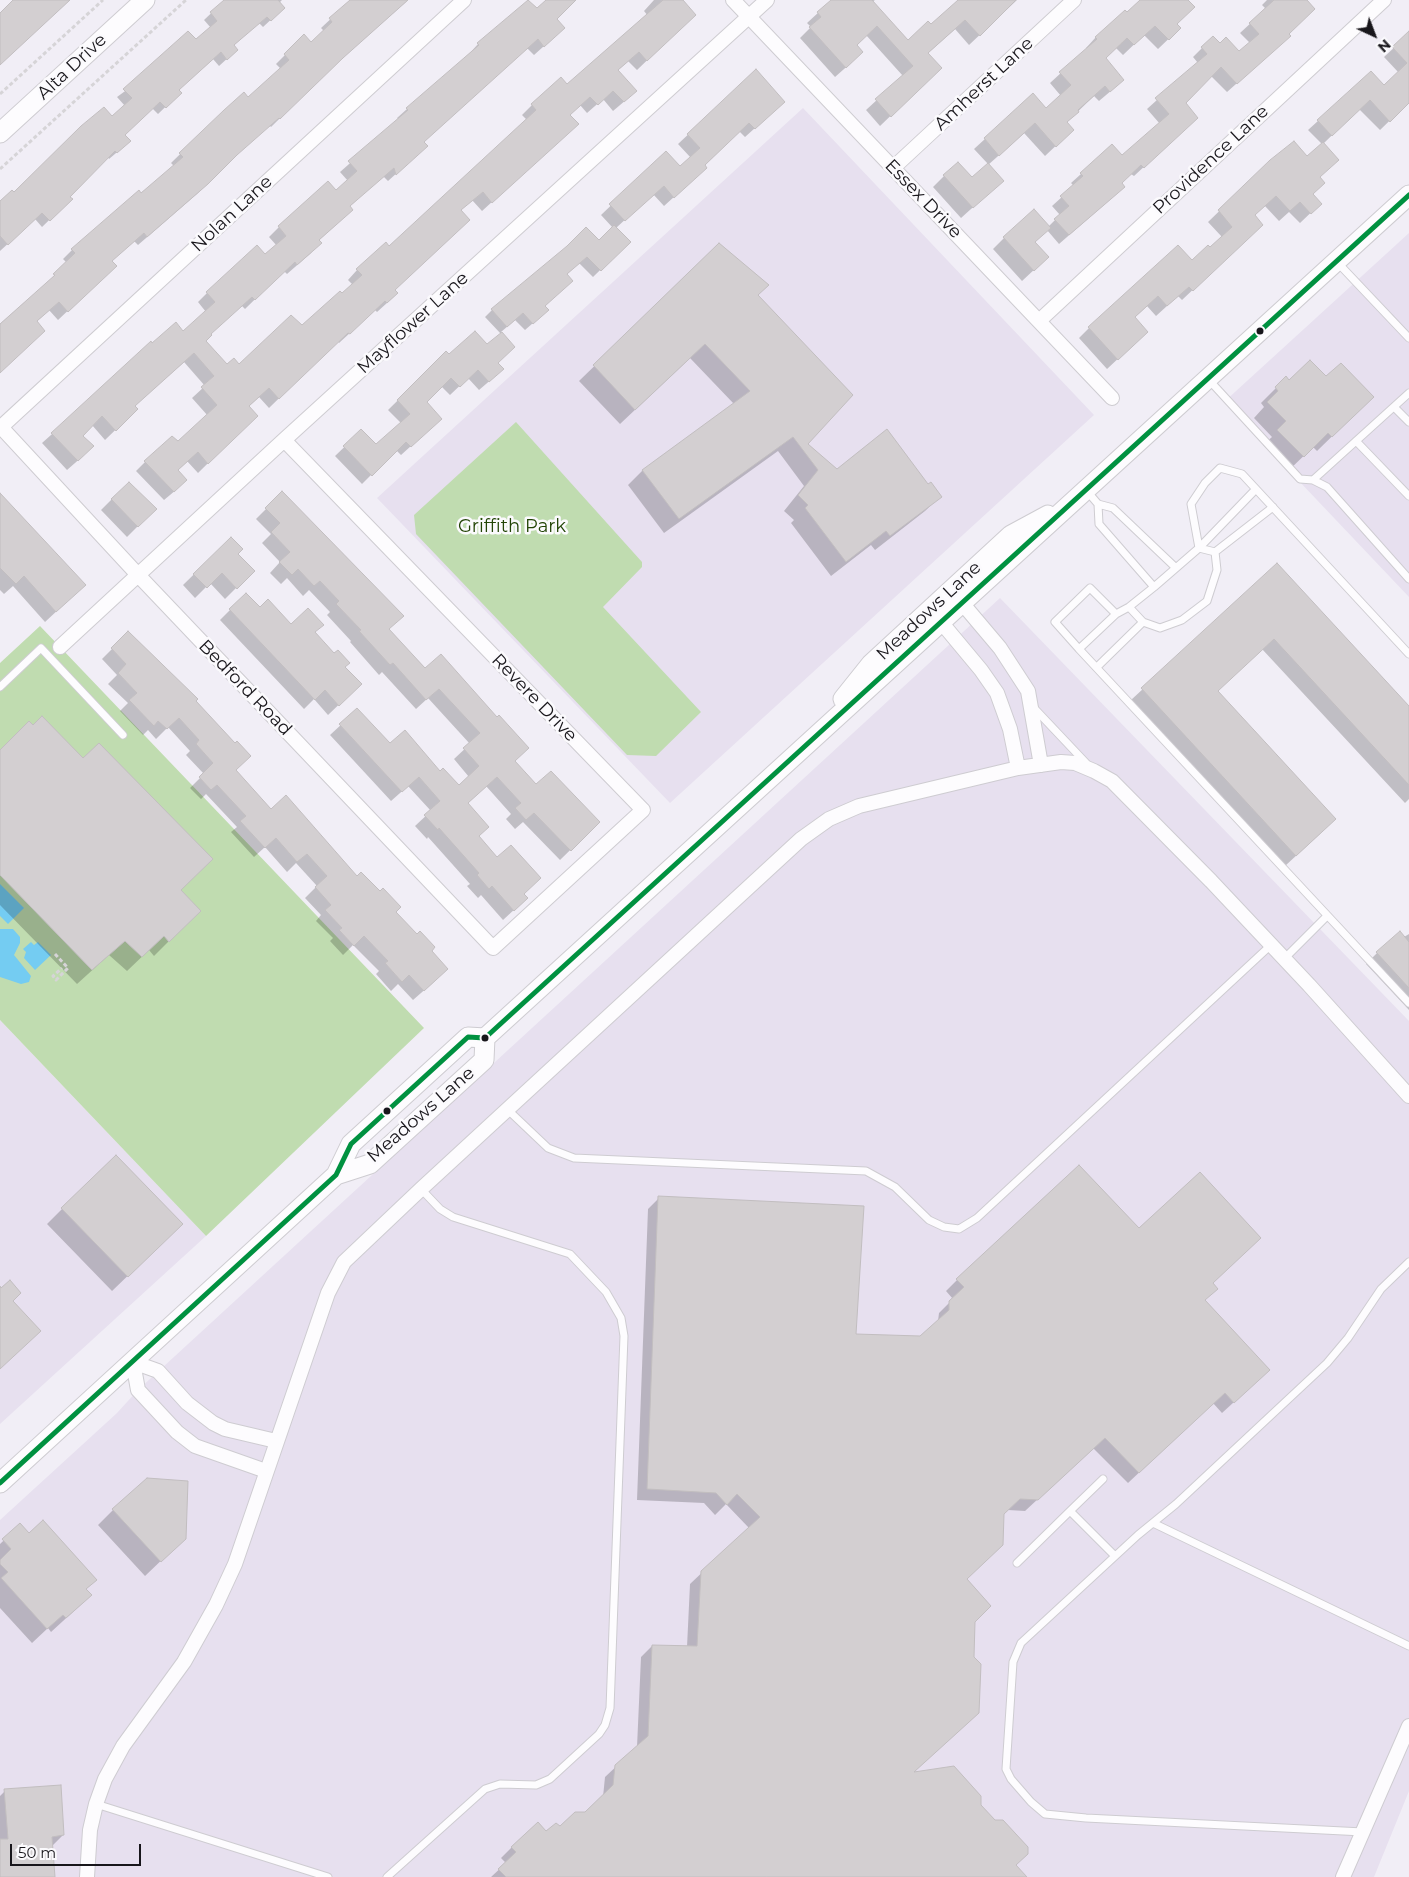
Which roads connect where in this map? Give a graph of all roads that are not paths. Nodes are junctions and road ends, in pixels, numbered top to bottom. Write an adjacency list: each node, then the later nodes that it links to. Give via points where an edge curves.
1 (145, 0): 8 (street, Alta Drive)
2 (464, 0): 19 (street, Nolan Lane)
3 (733, 0): 7 (street, Essex Drive)
4 (767, 0): 7 (street, Mayflower Lane)
5 (1074, 0): 9 (street, Amherst Lane)
6 (1384, 0): 12 (street, Providence Lane)
7 (749, 16): 9 (street, Essex Drive); 20 (street, Mayflower Lane)
8 (0, 133)
9 (893, 168): 12 (street, Essex Drive)
10 (1409, 195): 11 (street, Meadows Lane)
11 (1336, 261): 13 (lane); 14 (street, Meadows Lane)
12 (1039, 321): 16 (street, Essex Drive)
13 (1409, 338)
14 (1208, 379): 22 (lane, via 1300,479); 24 (street, Meadows Lane)
15 (1409, 393): 17 (lane)
16 (1112, 398)
17 (1394, 407): 18 (lane); 21 (lane)
18 (1409, 422)
19 (0, 427): 31 (street, Bedford Road)
20 (284, 440): 31 (street, Mayflower Lane); 53 (street, Revere Drive, via 642,810)
21 (1356, 441): 22 (lane); 25 (lane)
22 (1313, 480): 32 (lane, via 1327,487)
23 (1256, 489): 27 (lane); 28 (lane); 28 (lane, via 1242,474 1220,468 1205,482 1191,504)
24 (1080, 496): 26 (lane); 34 (street, Meadows Lane); 47 (street, Meadows Lane, via 1011,535 871,664)
25 (1409, 496)
26 (1098, 504): 30 (lane, via 1113,508); 33 (lane, via 1099,524)
27 (1273, 508): 29 (lane); 41 (lane)
28 (1199, 548): 29 (lane); 30 (lane)
29 (1215, 552): 38 (lane, via 1217,570 1207,602 1182,620 1160,628)
30 (1175, 567): 33 (lane)
31 (139, 576): 39 (street, Mayflower Lane); 53 (street, Bedford Road)
32 (1409, 579)
33 (1154, 587): 35 (lane)
34 (962, 603): 37 (street, Meadows Lane); 45 (street, via 1016,669)
35 (1129, 607): 36 (lane); 38 (lane)
36 (1116, 614): 40 (lane); 40 (lane, via 1090,588 1062,615 1055,622)
37 (941, 622): 47 (street, Meadows Lane); 49 (street, via 997,693 1010,729)
38 (1144, 622): 43 (lane)
39 (60, 647): 42 (lane)
40 (1080, 649): 43 (lane)
41 (1409, 654)
42 (50, 657): 44 (lane, via 41,648); 46 (lane)
43 (1097, 667): 51 (lane)
44 (0, 687)
45 (1031, 704): 48 (street); 50 (lane)
46 (123, 735)
47 (806, 746): 56 (street, Meadows Lane)
48 (1041, 765): 49 (street); 50 (street, via 1075,763)
49 (1018, 768): 58 (street, via 859,806 818,825)
50 (1094, 771): 52 (street, via 1112,781)
51 (1327, 916): 54 (lane); 55 (lane)
52 (1271, 945): 54 (street); 58 (lane, via 978,1217 959,1229 929,1220 894,1187 866,1170 574,1158 548,1148)
53 (493, 948)
54 (1284, 959): 57 (street)
55 (1409, 1003)
56 (485, 1038): 59 (street, Meadows Lane, via 468,1036 358,1137 351,1144); 59 (street, Meadows Lane, via 484,1060 370,1164)
57 (1409, 1096)
58 (508, 1110): 60 (street)
59 (336, 1175): 62 (street, Meadows Lane)
60 (421, 1188): 63 (street, via 352,1252 336,1273); 77 (lane, via 440,1209 453,1217 570,1254 606,1292 621,1318 624,1336 610,1708 599,1734 550,1779 536,1785 500,1784 485,1789)
61 (1409, 1262): 68 (lane, via 1381,1289 1348,1338 1326,1363 1181,1500)
62 (133, 1362): 63 (street, via 158,1371 186,1403 213,1423); 64 (street, via 138,1390 177,1432 195,1446); 66 (street, Meadows Lane)
63 (276, 1441): 64 (street)
64 (266, 1471): 73 (street, via 232,1571 216,1605 184,1662 116,1757)
65 (1103, 1479): 67 (lane)
66 (0, 1483)
67 (1070, 1510): 69 (lane); 70 (lane)
68 (1153, 1522): 69 (lane); 71 (lane)
69 (1115, 1556): 74 (lane, via 1016,1651 1006,1769 1031,1802 1045,1814 1056,1816)
70 (1017, 1563)
71 (1409, 1646)
72 (1409, 1726): 74 (street)
73 (96, 1804): 75 (street); 76 (lane)
74 (1362, 1832): 78 (street)
75 (86, 1877)
76 (328, 1877)
77 (387, 1877)
78 (1343, 1877)

